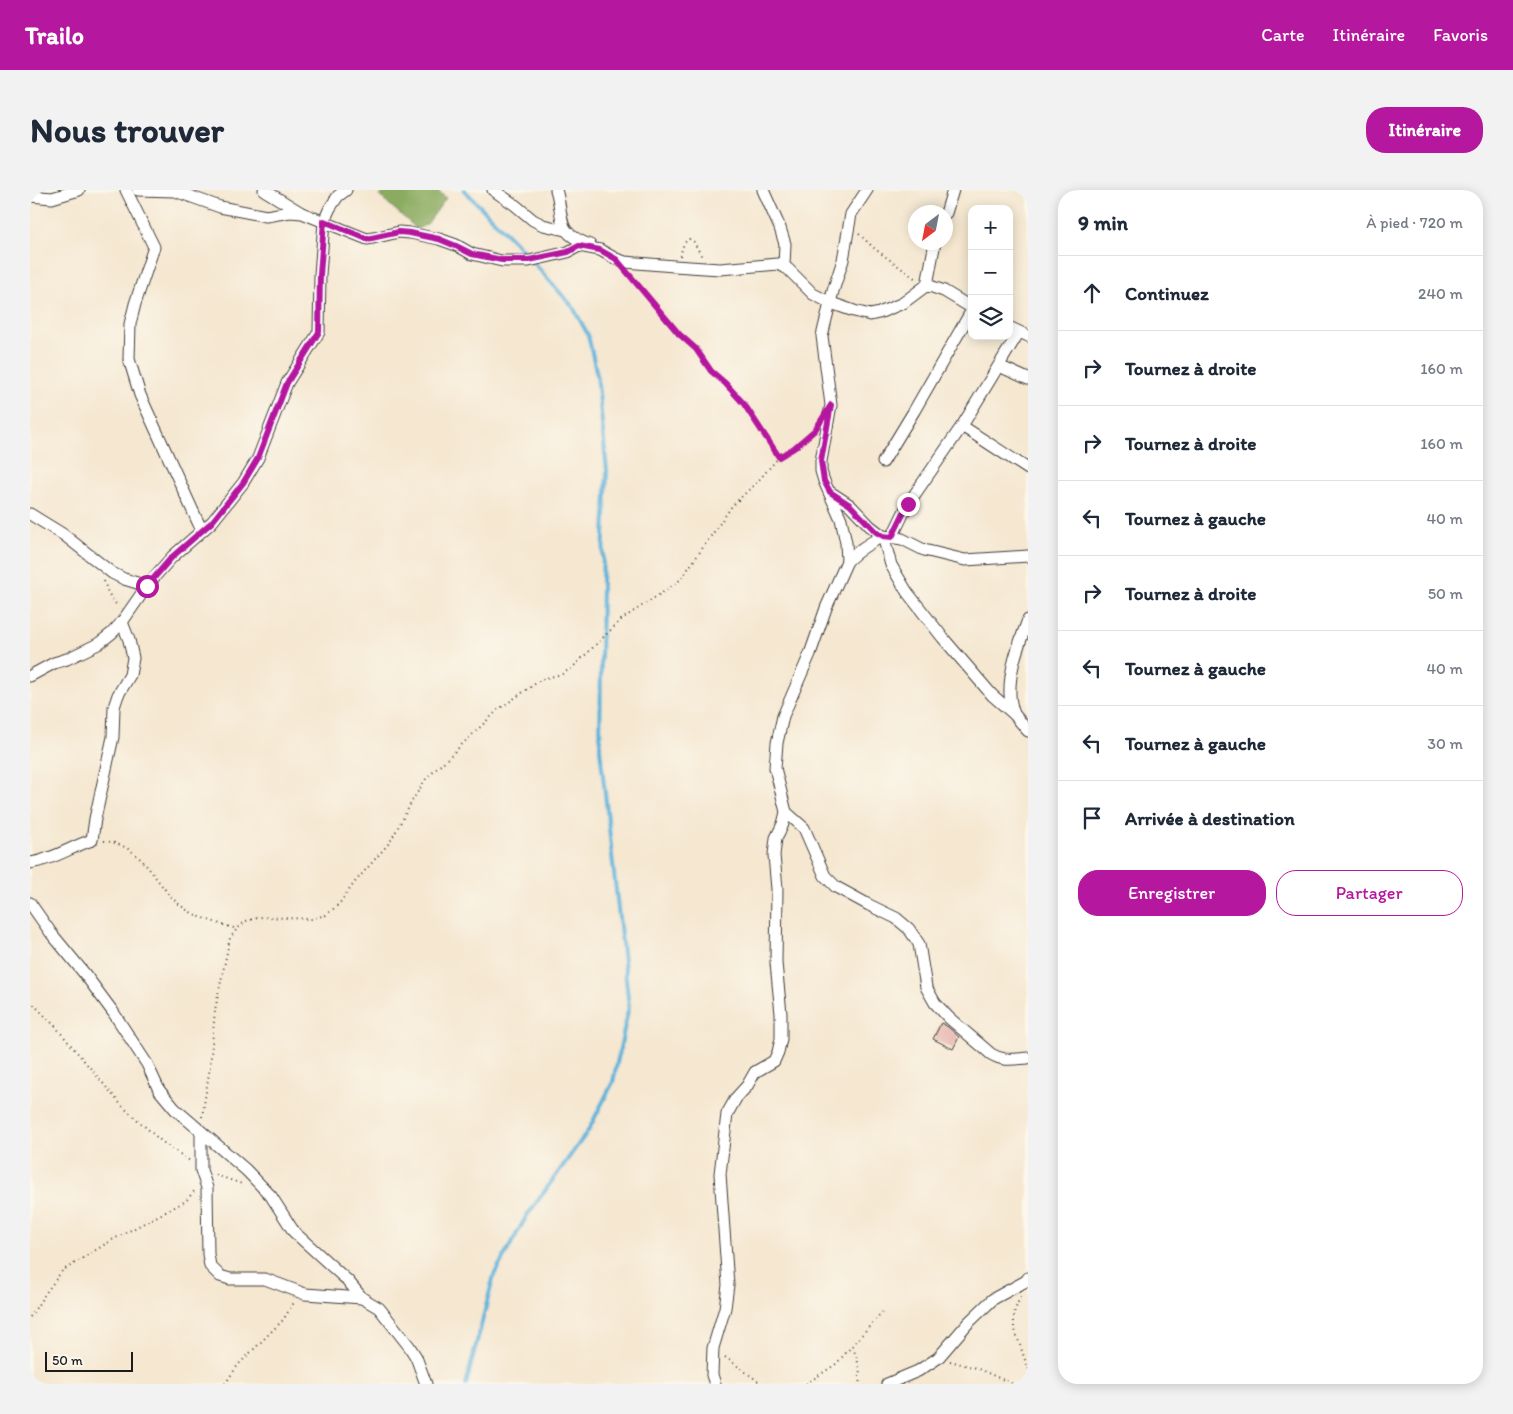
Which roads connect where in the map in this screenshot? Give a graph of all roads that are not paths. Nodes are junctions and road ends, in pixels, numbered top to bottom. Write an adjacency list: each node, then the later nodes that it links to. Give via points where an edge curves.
1 (79, 190): 12 (street, via 52,198)
2 (126, 190): 32 (street, via 154,248 134,304 129,359 140,395)
3 (138, 190): 10 (street)
4 (264, 190): 14 (street)
5 (493, 190): 16 (street, via 533,220)
6 (556, 190): 16 (street)
7 (763, 190): 19 (street, via 785,244)
8 (867, 190): 21 (street, via 851,214)
9 (953, 190): 13 (street)
10 (177, 191): 14 (street, via 220,207 266,216)
11 (340, 192): 15 (street)
12 (30, 196)
13 (948, 205)
14 (302, 213): 15 (street)
15 (324, 221): 17 (street, via 367,239 399,232 410,233 439,239 472,254 502,260 529,260 568,252 579,246); 32 (street, via 319,332 287,383 258,458 243,483)
16 (565, 230): 17 (street)
17 (600, 250): 19 (street, via 625,262 709,268)
18 (934, 250): 20 (street)
19 (784, 266): 21 (street, via 813,294)
20 (927, 285): 21 (street, via 903,303 879,314 870,315); 22 (street, via 944,291)
21 (831, 303): 30 (street, via 822,336 831,405 821,461 822,476)
22 (968, 306)
23 (968, 316): 28 (street)
24 (1019, 331): 25 (street)
25 (999, 366): 26 (street); 27 (street)
26 (1028, 379)
27 (962, 426): 29 (street); 33 (street)
28 (883, 462)
29 (1028, 469)
30 (830, 492): 33 (street); 35 (street, via 841,519)
31 (30, 514): 36 (street, via 112,572)
32 (202, 531): 36 (street, via 172,557)
33 (887, 537): 34 (street, via 966,560); 35 (street, via 864,546); 40 (street, via 891,565 907,592 992,695)
34 (1028, 556)
35 (847, 561): 42 (street, via 783,716 775,768)
36 (147, 586): 38 (street)
37 (1028, 620): 40 (street, via 1016,653 1010,684)
38 (122, 622): 39 (street, via 98,644); 43 (street, via 133,658 130,675 114,707 111,745 92,840 46,860)
39 (30, 676)
40 (1014, 714): 41 (street)
41 (1028, 731)
42 (786, 812): 45 (street, via 804,828 830,882 896,918 909,929 919,944 926,987 948,1018 998,1059); 50 (street, via 776,838 774,855 781,1039 774,1061 755,1072 727,1114 720,1174 728,1285 713,1348)
43 (30, 863)
44 (30, 903): 46 (street, via 113,1012 147,1064 159,1090)
45 (1028, 1058)
46 (201, 1132): 48 (street, via 246,1170 271,1196 294,1232); 48 (street, via 201,1170 207,1188 210,1266 220,1276 230,1279 265,1279 300,1293)
47 (1027, 1279): 51 (street, via 993,1299 938,1358)
48 (362, 1298): 49 (street, via 379,1308 404,1338 416,1357)
49 (426, 1384)
50 (715, 1384)
51 (887, 1384)

